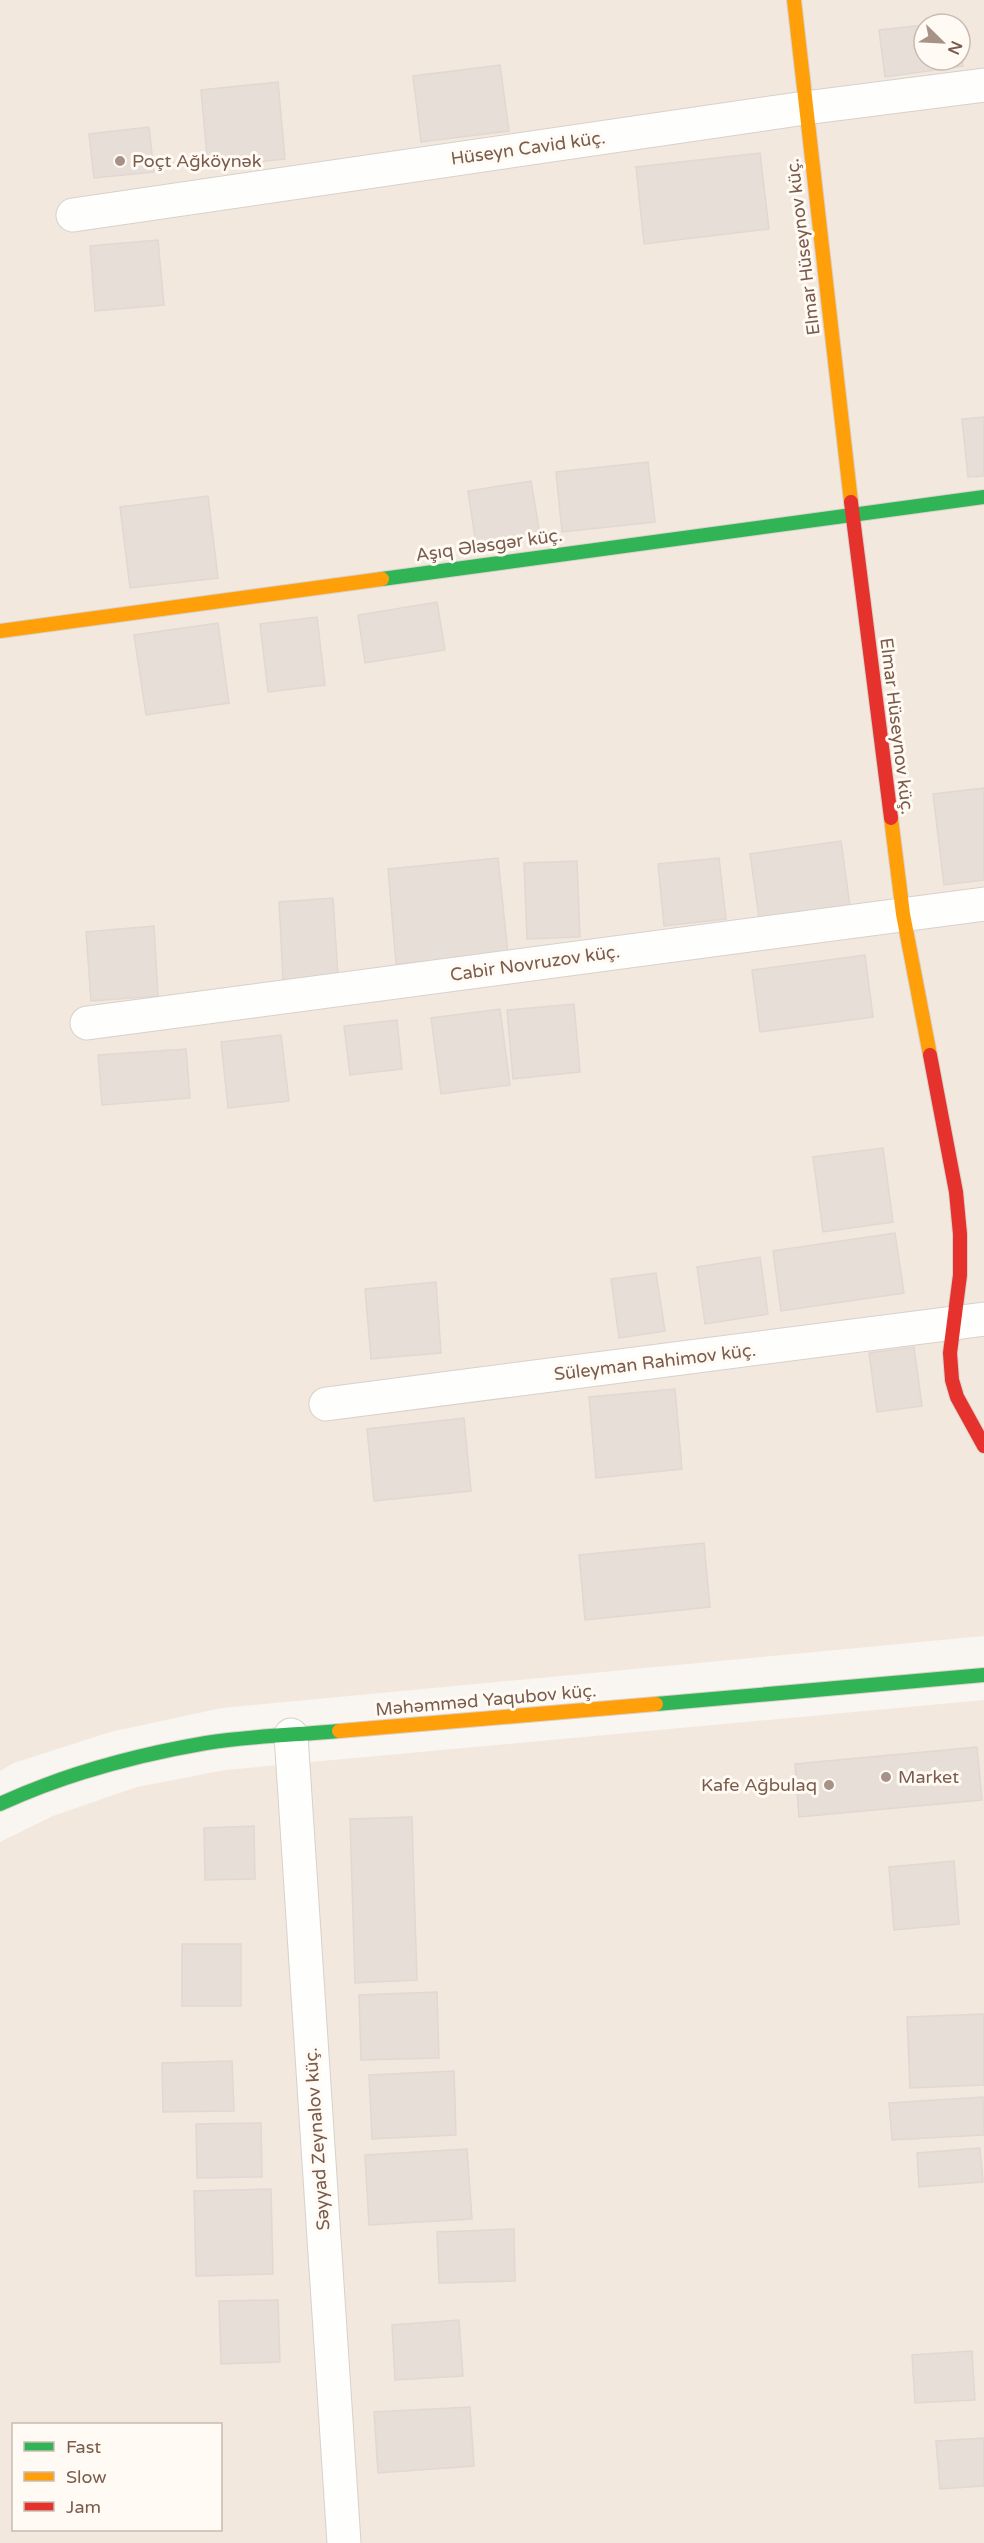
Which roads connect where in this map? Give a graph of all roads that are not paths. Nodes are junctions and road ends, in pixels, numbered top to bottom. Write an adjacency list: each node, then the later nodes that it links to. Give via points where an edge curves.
1 (794, 0): 3 (street, Elmar Hüseynov küç.)
2 (984, 85): 3 (street, Hüseyn Cavid küç.)
3 (805, 108): 4 (street, Hüseyn Cavid küç.); 6 (street, Elmar Hüseynov küç.)
4 (73, 215)
5 (984, 496): 6 (street, Aşıq Ələsgər küç.)
6 (852, 514): 7 (street, Aşıq Ələsgər küç.); 9 (street, Elmar Hüseynov küç.)
7 (0, 631)
8 (984, 904): 9 (street, Cabir Novruzov küç.)
9 (903, 914): 10 (street, Cabir Novruzov küç.); 11 (street, Elmar Hüseynov küç., via 956,1192 960,1275)
10 (87, 1023)
11 (968, 1321): 12 (street, Süleyman Rahimov küç.); 13 (street, Elmar Hüseynov küç., via 950,1352 952,1382)
12 (326, 1404)
13 (984, 1446)
14 (984, 1676): 15 (street, Məhəmməd Yaqubov küç.)
15 (291, 1735): 16 (street, Məhəmməd Yaqubov küç., via 207,1743 121,1761 56,1780); 17 (street, Səyyad Zeynalov küç.)
16 (0, 1804)
17 (344, 2543)

